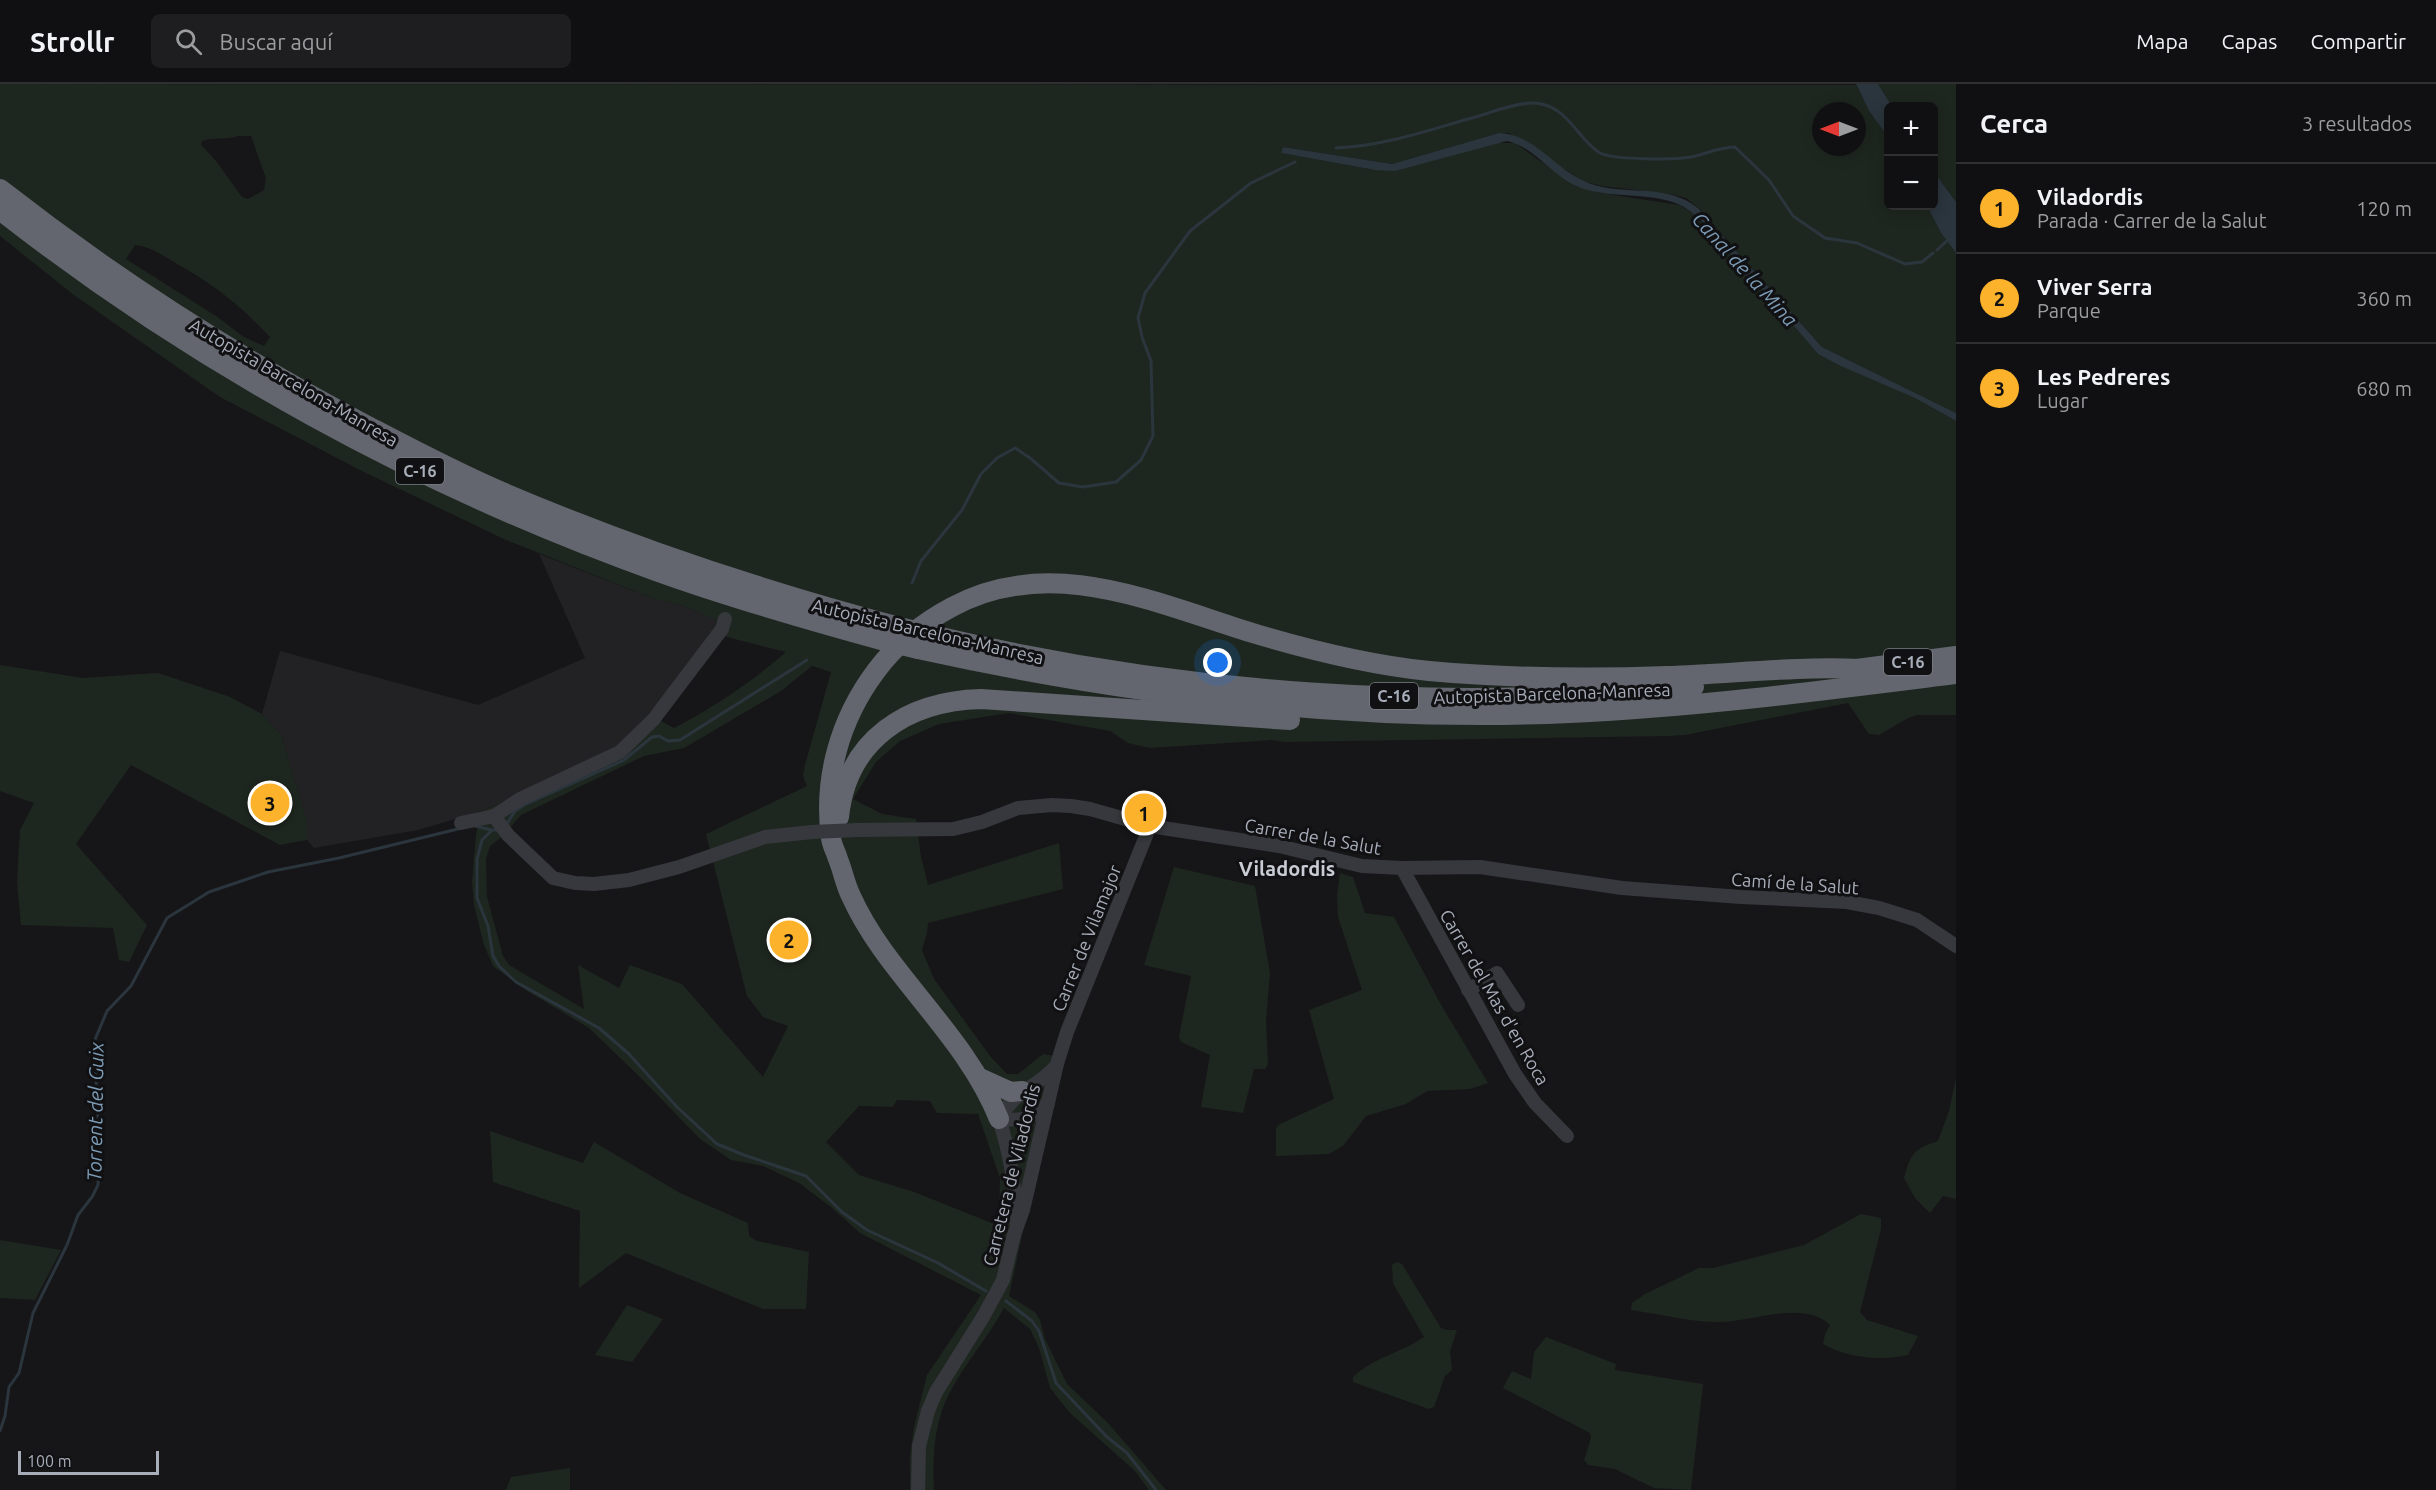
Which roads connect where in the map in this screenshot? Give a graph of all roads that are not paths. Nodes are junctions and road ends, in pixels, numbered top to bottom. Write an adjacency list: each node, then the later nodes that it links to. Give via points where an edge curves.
1 (0, 189): 4 (highway, Autopista Barcelona-Manresa / C-16, via 174,314 317,399 403,444 500,491 659,554)
2 (0, 210): 4 (highway, Autopista Barcelona-Manresa / C-16, via 177,335 312,415 398,460 497,507 654,570 748,602)
3 (725, 620): 10 (street, via 653,720 620,752 520,799)
4 (892, 634): 6 (highway, Autopista Barcelona-Manresa / C-16, bridge, via 932,635 1061,662 1173,678 1406,697 1657,691); 8 (highway, Autopista Barcelona-Manresa / C-16, bridge, via 918,649 1026,672 1124,688 1312,708 1405,714 1569,713)
5 (1956, 656): 6 (highway, Autopista Barcelona-Manresa / C-16)
6 (1860, 669): 12 (highway, via 1815,667 1578,678 1423,670 1312,650 1104,588 1059,583 1017,586 974,597 931,620 906,637 867,682 844,726 833,765 831,837)
7 (1956, 674): 8 (highway, Autopista Barcelona-Manresa / C-16)
8 (1756, 698): 12 (highway, via 1600,719 1419,725 981,699 938,703 899,720 874,740 858,760 840,806)
9 (461, 823): 10 (street)
10 (500, 825): 11 (street, Carrer de la Salut, bridge, via 553,878 594,884 679,867 765,837 857,830 953,829 1018,808 1071,806)
11 (1150, 826): 13 (street, Carrer de la Salut, via 1279,846 1362,866); 18 (street, Carrer de Vilamajor)
12 (838, 858): 19 (highway, via 850,895 880,947)
13 (1402, 868): 14 (street, Carrer de la Salut, via 1480,867); 16 (street, Carrer del Mas d'en Roca)
14 (1622, 888): 15 (street, Camí de la Salut, via 1848,902 1917,920)
15 (1956, 946)
16 (1467, 990): 17 (street, via 1497,973); 23 (street, Carrer del Mas d'en Roca, via 1534,1103)
17 (1518, 1005)
18 (1057, 1064): 20 (street, via 1048,1076); 21 (street, Carretera de Viladordis)
19 (980, 1078): 20 (highway, via 1011,1092); 22 (highway)
20 (1022, 1091): 22 (street)
21 (1048, 1102): 22 (street, via 1023,1120); 24 (street, Carretera de Viladordis)
22 (999, 1119): 24 (street, via 1014,1185)
23 (1567, 1136)
24 (1014, 1235): 25 (street, Carretera de Viladordis, via 1007,1268 994,1298 928,1411 919,1446)
25 (918, 1490)

